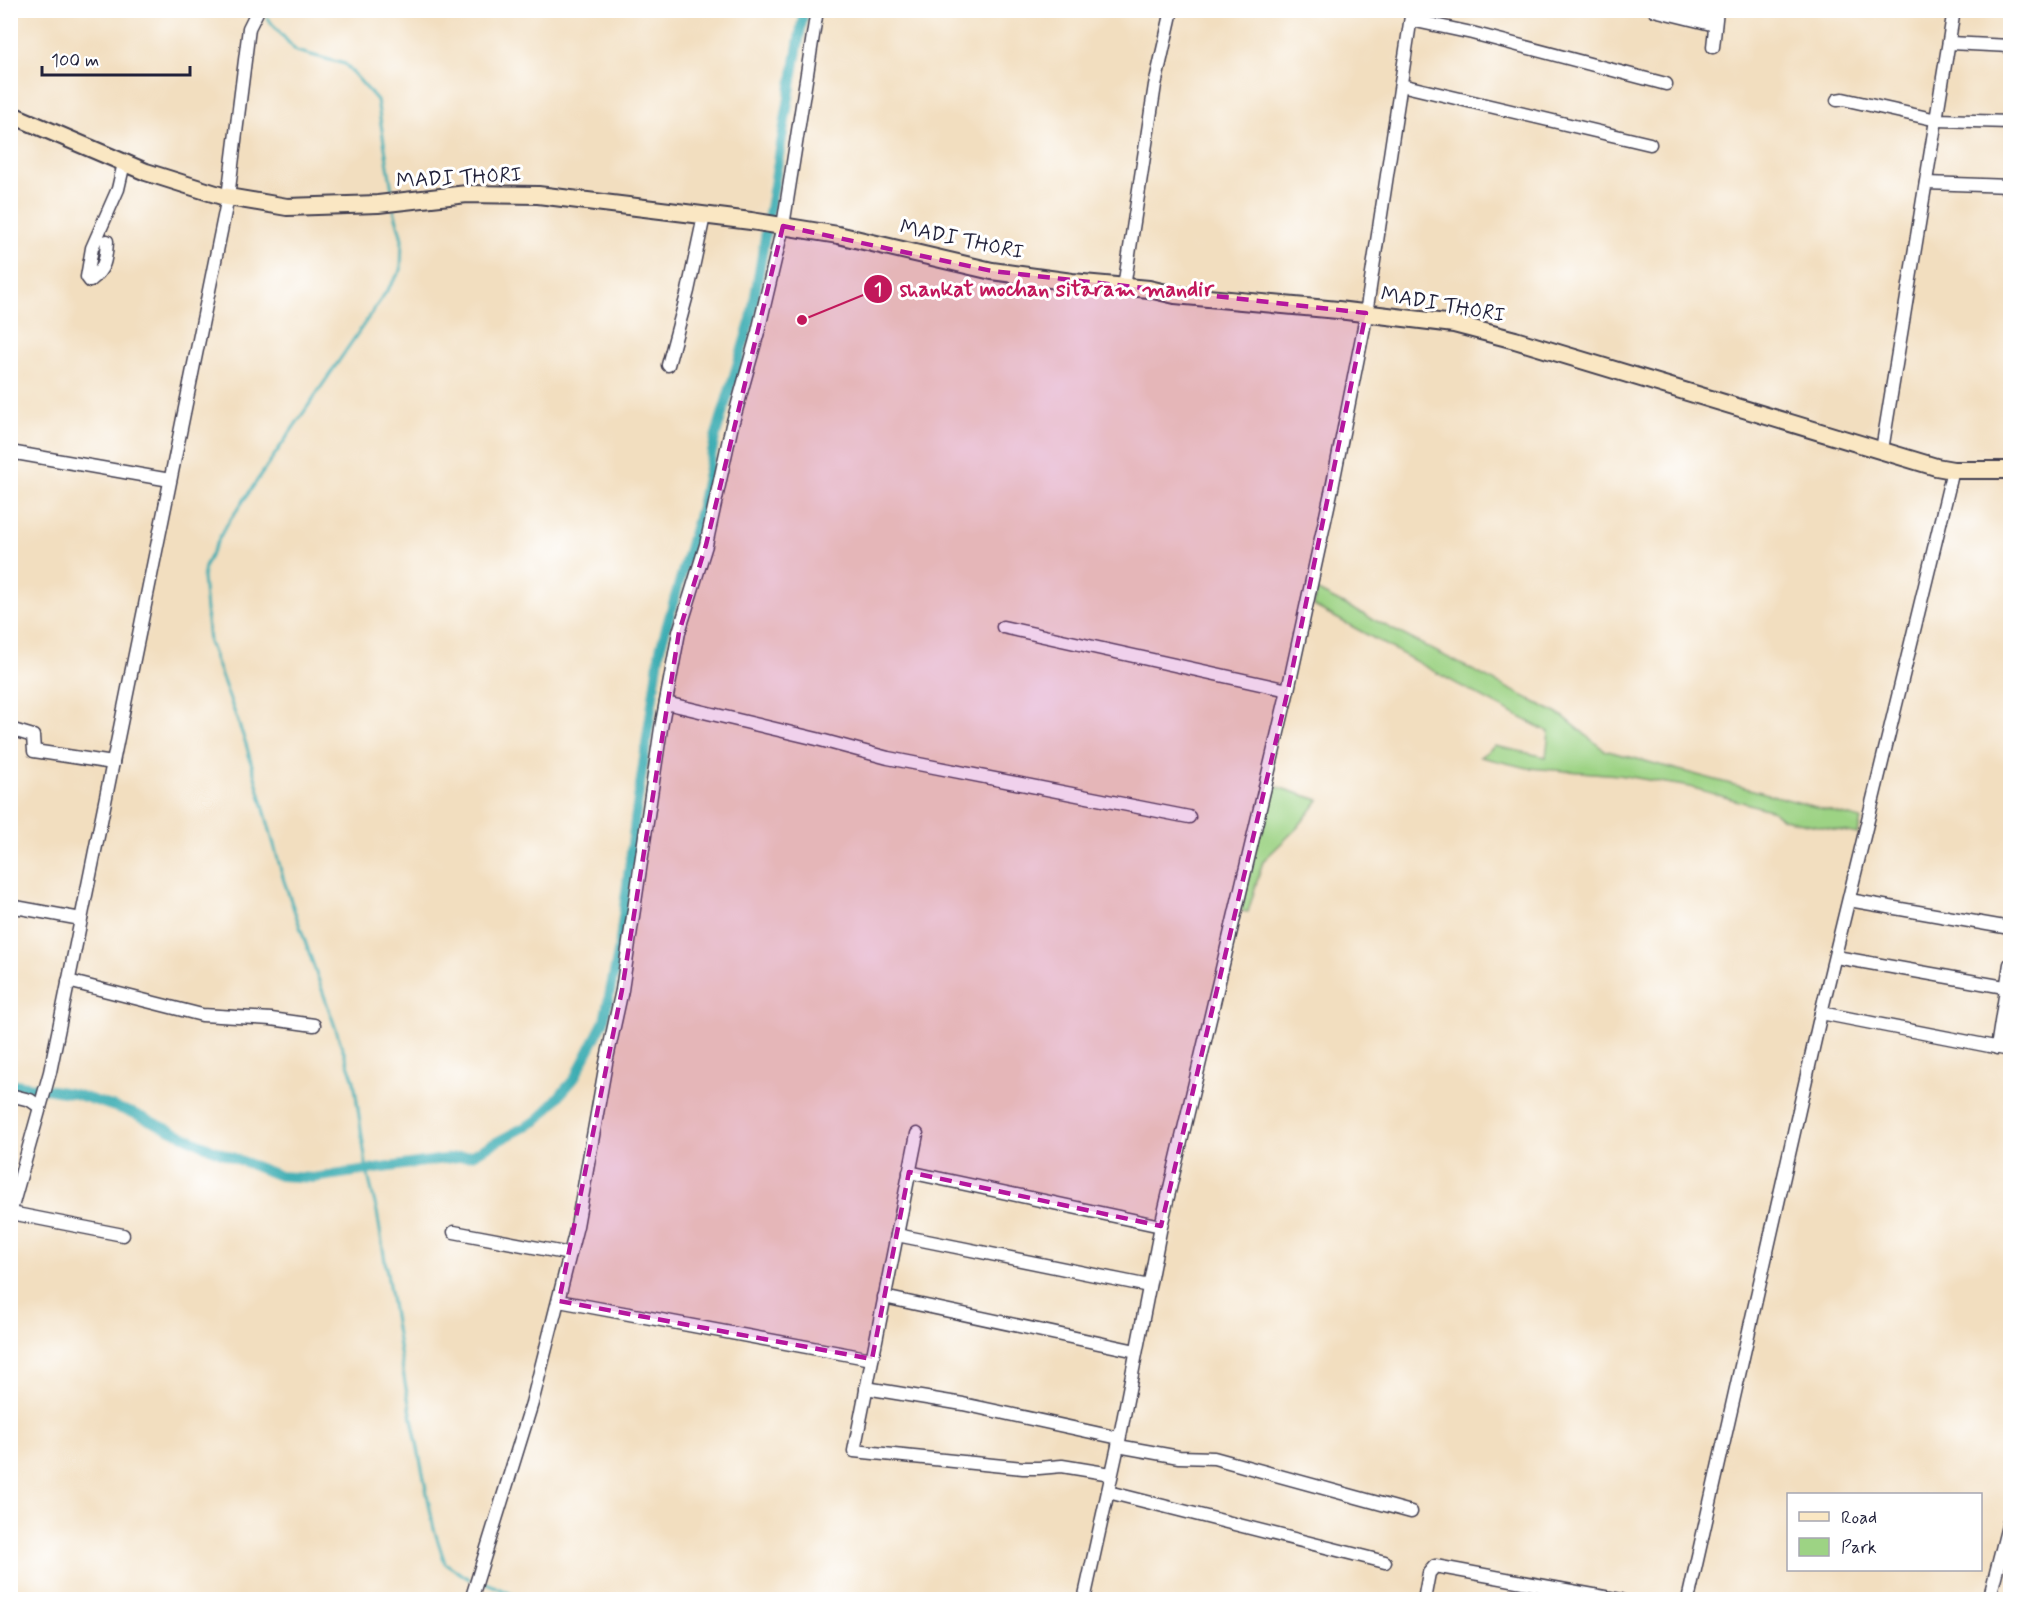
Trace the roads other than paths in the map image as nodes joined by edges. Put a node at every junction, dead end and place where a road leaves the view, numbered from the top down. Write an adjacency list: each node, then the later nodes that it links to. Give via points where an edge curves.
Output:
1 (258, 10): 22 (street, via 249,28)
2 (817, 10): 24 (street)
3 (1172, 10): 26 (street, via 1155,85)
4 (1717, 10): 8 (street)
5 (1954, 10): 9 (street)
6 (1656, 11): 8 (street)
7 (1412, 15): 12 (street); 13 (street)
8 (1715, 25): 11 (street)
9 (1950, 44): 10 (street); 16 (street)
10 (2010, 46)
11 (1713, 47)
12 (1666, 84)
13 (1401, 85): 18 (street); 27 (street)
14 (1837, 100): 16 (street)
15 (10, 114): 19 (main road, MADI THORI)
16 (1937, 120): 17 (street); 20 (street)
17 (2010, 122)
18 (1650, 144)
19 (124, 163): 22 (main road, MADI THORI); 25 (street, via 118,189 92,248 87,277 90,281 100,273)
20 (1926, 183): 21 (street); 29 (street)
21 (2010, 186)
22 (228, 197): 23 (main road, MADI THORI, via 287,207 378,204 467,195 538,195); 33 (street)
23 (704, 216): 24 (main road, MADI THORI); 28 (street)
24 (779, 226): 26 (main road, MADI THORI, via 838,235 992,271); 36 (street, via 758,332 732,425 706,545 680,632)
25 (107, 241)
26 (1124, 287): 27 (main road, MADI THORI)
27 (1366, 314): 29 (main road, MADI THORI, via 1455,324); 35 (street)
28 (668, 365)
29 (1882, 450): 31 (main road, MADI THORI)
30 (10, 452): 33 (street)
31 (1953, 470): 32 (main road, MADI THORI); 40 (street)
32 (2010, 470)
33 (170, 480): 38 (street)
34 (1003, 627): 35 (street)
35 (1288, 690): 58 (street)
36 (666, 703): 39 (street, via 888,758); 62 (street, via 622,990)
37 (10, 729): 38 (street, via 33,736 34,751)
38 (113, 764): 42 (street)
39 (1189, 817)
40 (1849, 900): 43 (street); 44 (street)
41 (10, 906): 42 (street)
42 (81, 919): 46 (street)
43 (2010, 928)
44 (1836, 957): 47 (street); 48 (street)
45 (2010, 964): 47 (street)
46 (69, 981): 49 (street, via 202,1015); 53 (street)
47 (2009, 988): 50 (street)
48 (1821, 1013): 50 (street); 79 (street)
49 (314, 1025)
50 (1997, 1048): 51 (street)
51 (2010, 1050)
52 (10, 1095): 53 (street)
53 (41, 1104): 56 (street)
54 (917, 1134): 55 (street)
55 (909, 1172): 58 (street); 61 (street)
56 (16, 1177): 57 (street)
57 (11, 1214): 60 (street)
58 (1161, 1226): 63 (street)
59 (454, 1232): 62 (street)
60 (123, 1234)
61 (897, 1235): 63 (street); 64 (street)
62 (570, 1254): 65 (street)
63 (1149, 1286): 66 (street)
64 (884, 1297): 66 (street); 67 (street)
65 (559, 1301): 67 (street); 75 (street)
66 (1136, 1351): 69 (street)
67 (872, 1359): 68 (street)
68 (866, 1388): 69 (street, via 963,1404); 70 (street, via 854,1451 1023,1468 1062,1466)
69 (1118, 1442): 70 (street); 72 (street, via 1179,1457 1214,1458)
70 (1111, 1474): 71 (street)
71 (1108, 1492): 74 (street); 76 (street)
72 (1411, 1512)
73 (2010, 1518): 80 (street)
74 (1385, 1562)
75 (471, 1599)
76 (1084, 1599)
77 (1424, 1599): 78 (street, via 1429,1573 1436,1566)
78 (1621, 1599)
79 (1688, 1599)
80 (1989, 1599)

